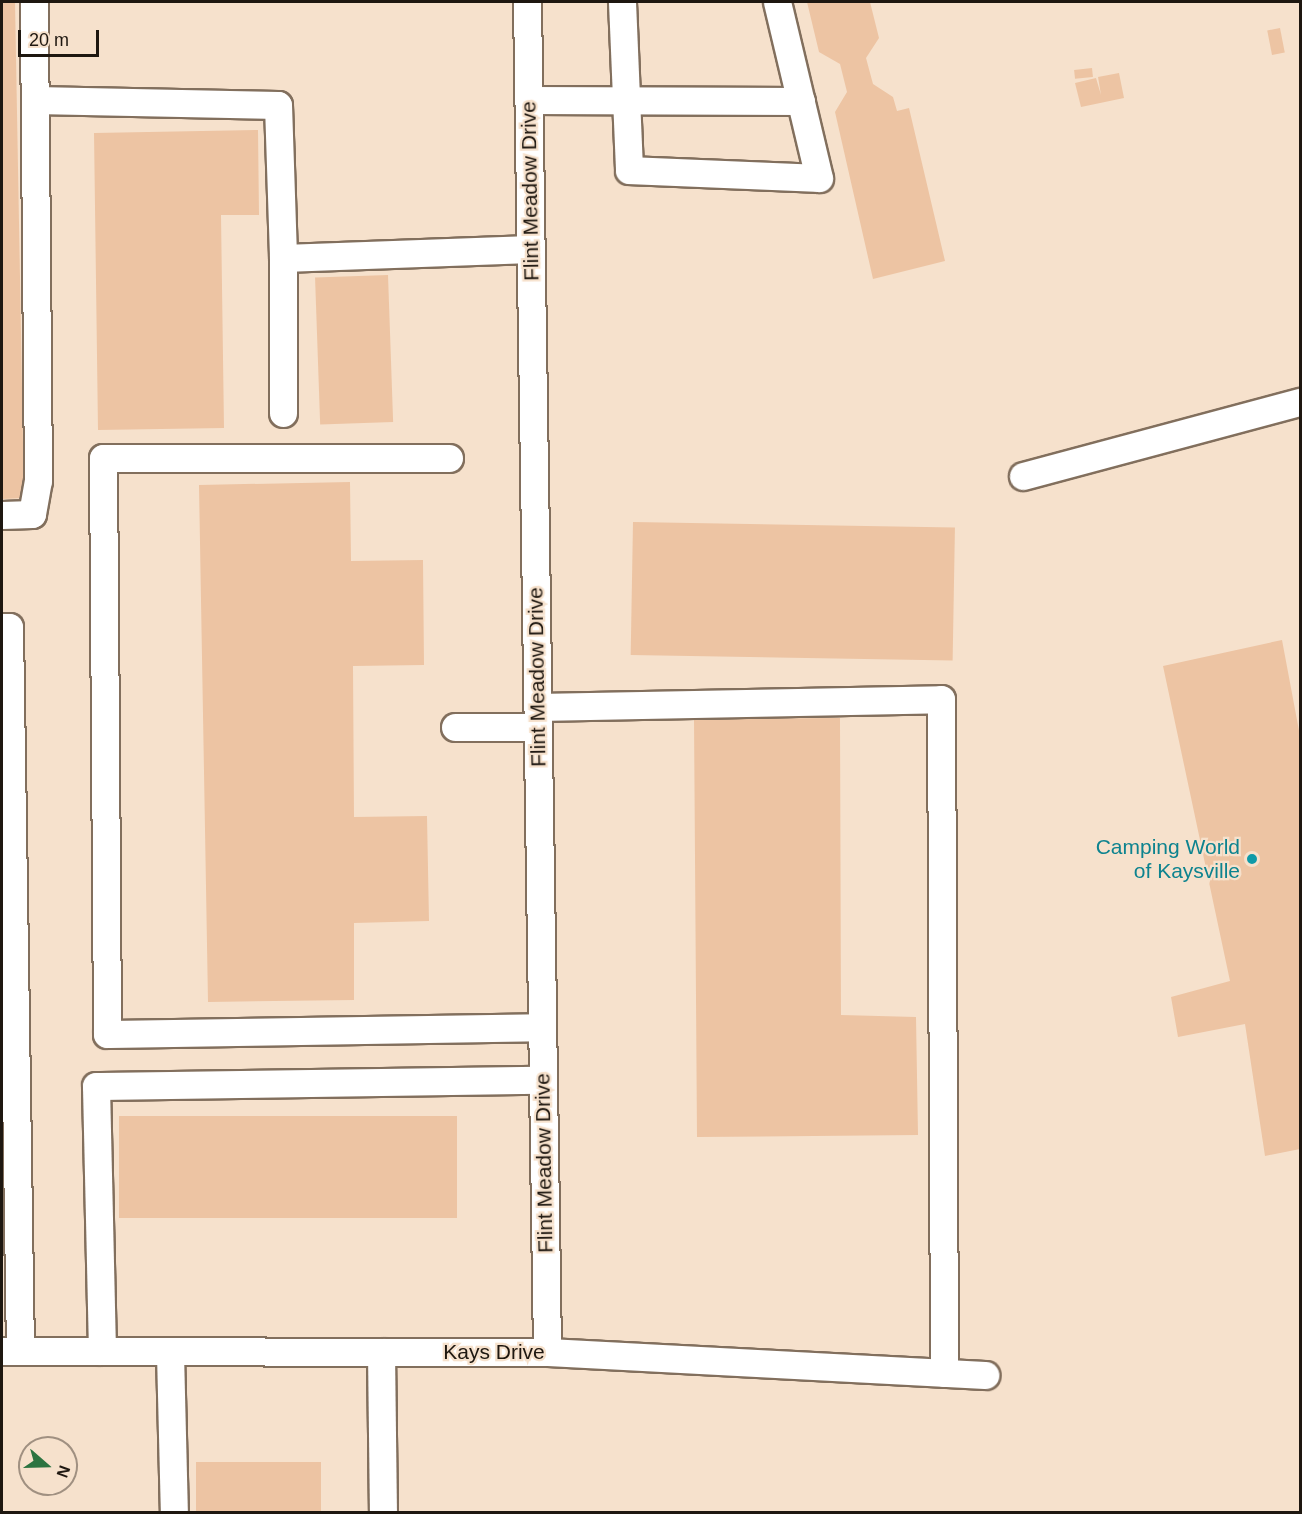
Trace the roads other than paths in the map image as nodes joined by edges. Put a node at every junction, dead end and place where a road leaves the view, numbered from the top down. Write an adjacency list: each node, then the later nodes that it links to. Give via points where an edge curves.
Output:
1 (34, 2): 5 (street)
2 (527, 2): 6 (street, Flint Meadow Drive)
3 (622, 2): 7 (street)
4 (777, 2): 8 (street)
5 (35, 100): 10 (street, via 278,105); 15 (street, via 38,481 32,514)
6 (529, 100): 7 (street); 9 (street, Flint Meadow Drive)
7 (624, 101): 8 (street); 8 (street, via 629,170 819,178)
8 (801, 101)
9 (531, 249): 10 (street); 17 (street, Flint Meadow Drive)
10 (283, 258): 12 (street)
11 (1300, 402): 14 (street)
12 (283, 413)
13 (449, 458): 19 (street, via 103,458 107,1034)
14 (1023, 476)
15 (2, 515)
16 (2, 627): 21 (street, via 9,627)
17 (538, 717): 18 (street); 19 (street, Flint Meadow Drive); 27 (street, via 940,699)
18 (454, 727)
19 (542, 1027): 20 (street, Flint Meadow Drive)
20 (543, 1080): 23 (street, via 96,1086); 25 (street, Flint Meadow Drive)
21 (8, 1240): 22 (street)
22 (11, 1350): 23 (street, Kays Drive)
23 (102, 1351): 26 (street, Kays Drive)
24 (381, 1352): 25 (street, Kays Drive); 26 (street, Kays Drive); 30 (street)
25 (547, 1352): 27 (street, Kays Drive)
26 (170, 1353): 29 (street)
27 (944, 1373): 28 (street, Kays Drive)
28 (985, 1375)
29 (174, 1512)
30 (383, 1512)

